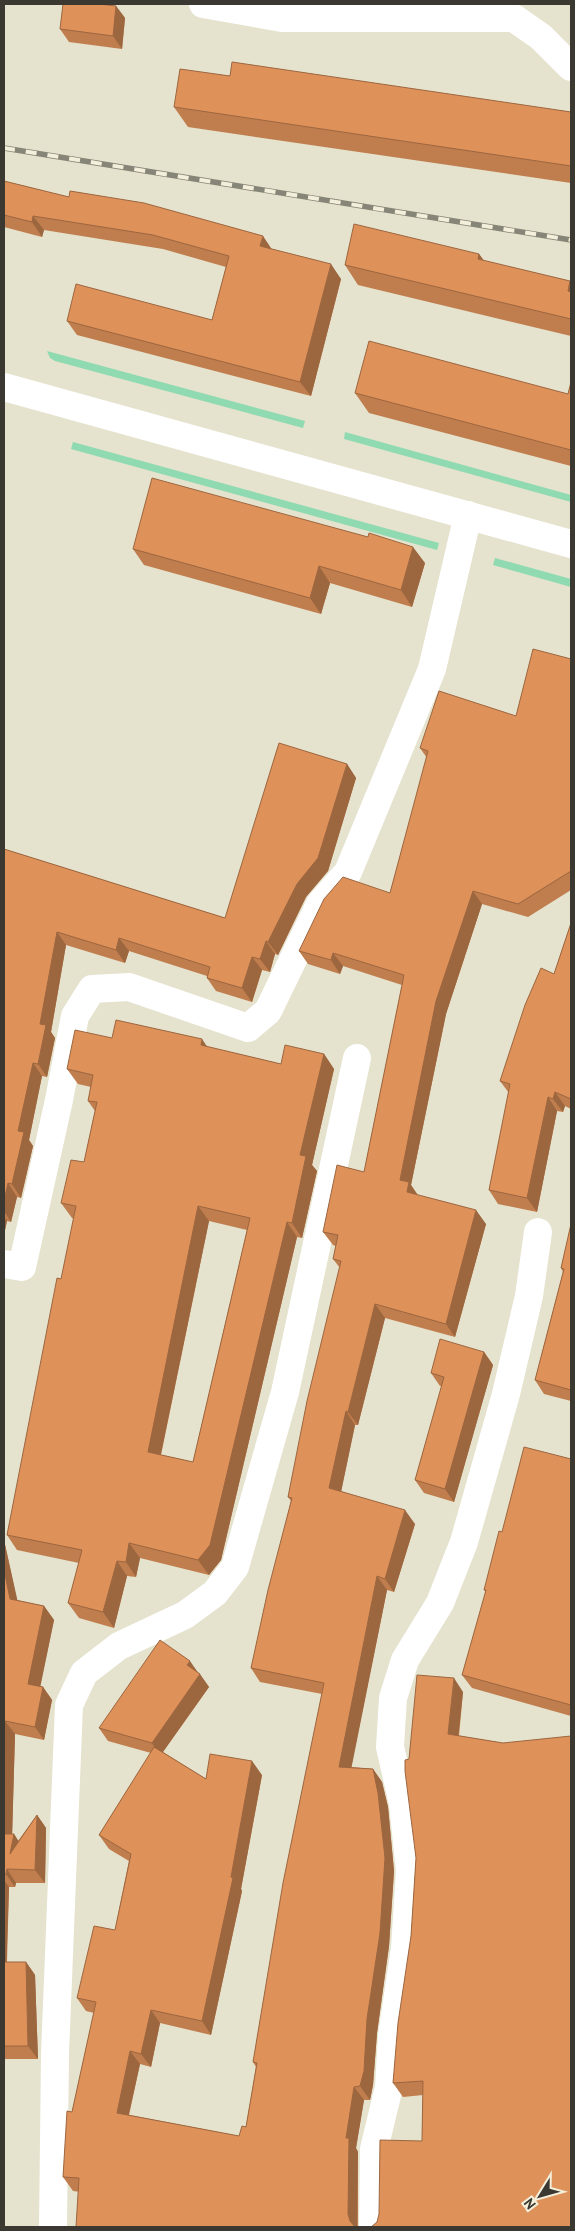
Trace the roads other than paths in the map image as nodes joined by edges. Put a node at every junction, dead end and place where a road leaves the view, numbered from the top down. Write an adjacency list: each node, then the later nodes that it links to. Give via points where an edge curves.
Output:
1 (203, 4): 2 (street, via 282,18)
2 (435, 11): 3 (street)
3 (523, 11): 4 (street, via 541,37)
4 (571, 67)
5 (4, 387): 6 (street)
6 (468, 516): 7 (street); 10 (street, via 432,668 348,872 320,904 268,1010 248,1028 129,987 92,988 75,1016 22,1267)
7 (571, 544)
8 (357, 1058): 11 (street, via 285,1392 235,1567 215,1592 185,1615 119,1646 84,1673 69,1705 55,2054)
9 (538, 1232): 12 (street, via 529,1296 506,1394 464,1542 440,1603 404,1660 393,1698 390,1748 403,1804 410,1871 389,2087 374,2149)
10 (4, 1264)
11 (53, 2227)
12 (372, 2227)

